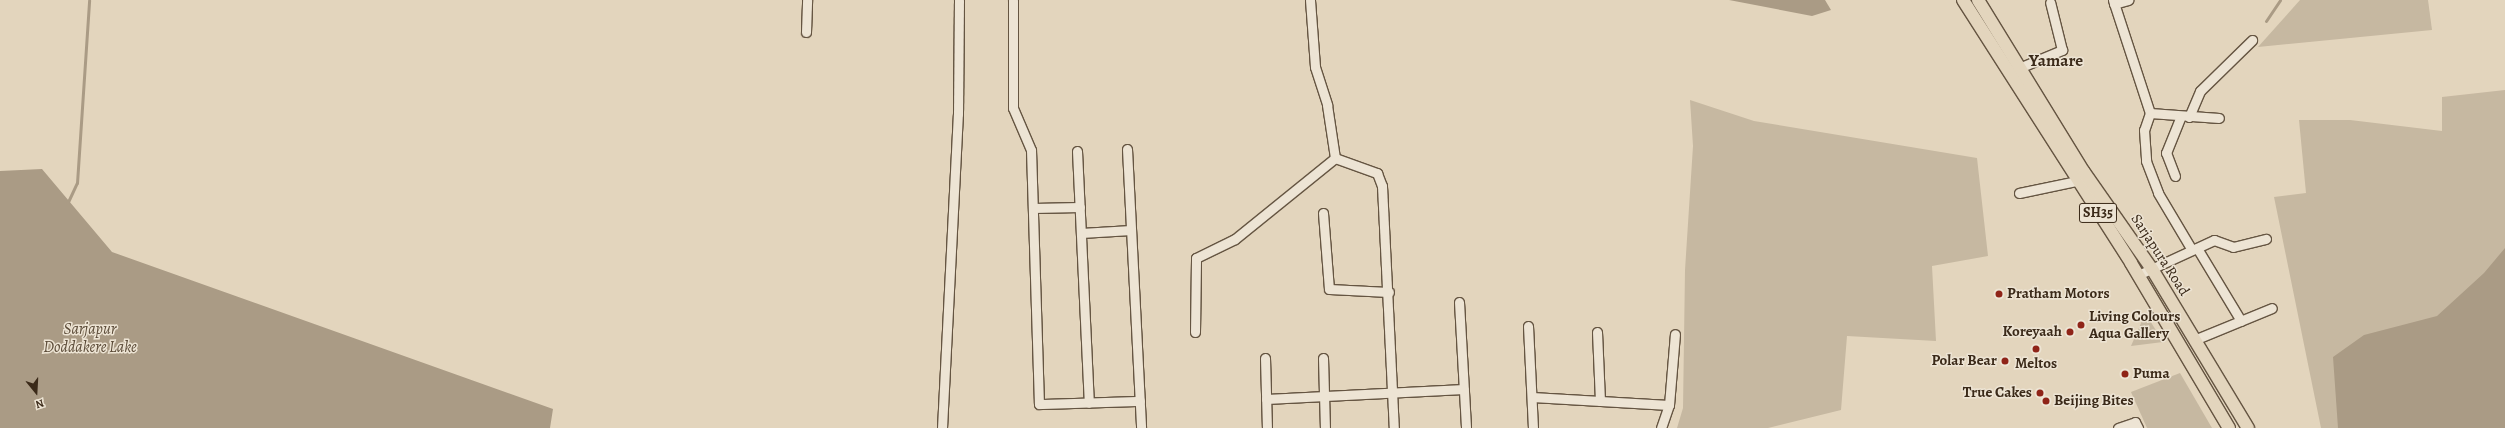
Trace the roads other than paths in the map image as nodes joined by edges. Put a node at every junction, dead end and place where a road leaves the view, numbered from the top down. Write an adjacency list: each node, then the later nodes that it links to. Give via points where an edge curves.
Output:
1 (807, 0): 10 (street)
2 (959, 0): 51 (street, via 958,114)
3 (1013, 0): 23 (street, via 1013,108 1031,150)
4 (1310, 0): 18 (street, via 1315,68 1327,105)
5 (1963, 0): 20 (main road, Sarjapura Road / SH35)
6 (1978, 0): 12 (main road, Sarjapura Road)
7 (2128, 0): 9 (street)
8 (2050, 2): 12 (street, via 2062,50)
9 (2113, 2): 13 (street)
10 (806, 32)
11 (2252, 40): 14 (street, via 2200,91)
12 (2019, 68): 29 (main road, Sarjapura Road, via 2084,172)
13 (2150, 113): 14 (street); 28 (street, via 2144,130 2146,161 2158,193)
14 (2185, 116): 15 (street); 19 (street, via 2166,153)
15 (2219, 118)
16 (1127, 149): 25 (street)
17 (1077, 151): 22 (street)
18 (1335, 158): 31 (street, via 1377,173 1382,186); 36 (street, via 1235,239 1196,258)
19 (2175, 176)
20 (2076, 181): 21 (street); 30 (main road, Sarjapura Road / SH35)
21 (2019, 193)
22 (1080, 207): 23 (street); 26 (street)
23 (1033, 208): 49 (street, via 1039,404)
24 (1323, 213): 31 (street, via 1328,289)
25 (1131, 230): 26 (street); 47 (street)
26 (1081, 232): 49 (street)
27 (2266, 239): 28 (street, via 2233,247 2214,240)
28 (2195, 249): 29 (street); 34 (street)
29 (2152, 269): 30 (street); 39 (main road, Sarjapura Road)
30 (2138, 275): 61 (main road, Sarjapura Road / SH35)
31 (1389, 292): 43 (street)
32 (1459, 302): 42 (street)
33 (2272, 308): 34 (street)
34 (2242, 321): 39 (street)
35 (1528, 326): 45 (street)
36 (1195, 332)
37 (1597, 332): 48 (street)
38 (1675, 334): 50 (street)
39 (2194, 340): 62 (main road, Sarjapura Road)
40 (1265, 358): 46 (street)
41 (1323, 358): 44 (street)
42 (1464, 390): 43 (street); 56 (street)
43 (1393, 393): 44 (street); 55 (street)
44 (1324, 396): 46 (street); 54 (street)
45 (1532, 397): 48 (street); 57 (street)
46 (1266, 398): 53 (street)
47 (1140, 401): 49 (street); 52 (street)
48 (1600, 401): 50 (street)
49 (1089, 403)
50 (1669, 405): 58 (street)
51 (942, 428)
52 (1141, 428)
53 (1267, 428)
54 (1325, 428)
55 (1394, 428)
56 (1466, 428)
57 (1533, 428)
58 (1661, 428)
59 (2118, 428): 60 (street, via 2135,422)
60 (2138, 428)
61 (2229, 428)
62 (2248, 428)

